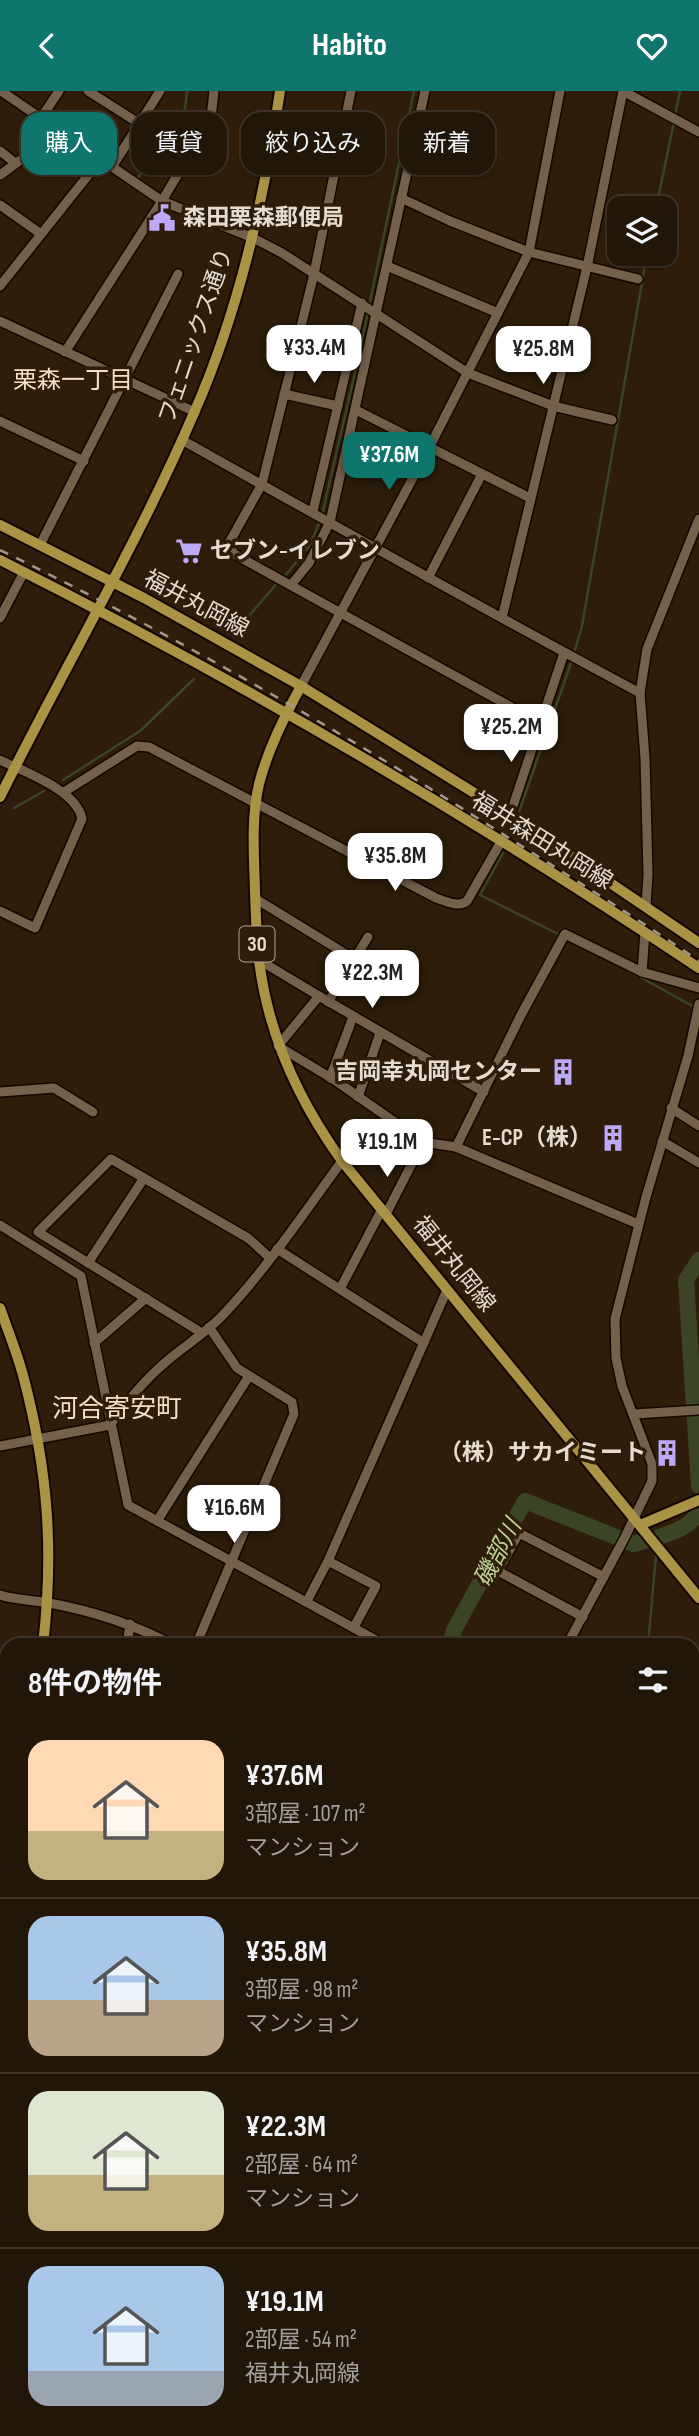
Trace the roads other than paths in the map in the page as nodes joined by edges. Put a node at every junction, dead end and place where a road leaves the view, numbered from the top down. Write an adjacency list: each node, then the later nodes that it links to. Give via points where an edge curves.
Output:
1 (1, 91): 10 (street)
2 (59, 91): 11 (street)
3 (88, 91): 13 (street)
4 (160, 91): 12 (street)
5 (214, 91): 24 (street, via 211,118)
6 (280, 91): 27 (main road, フェニックス通り)
7 (351, 91): 32 (street)
8 (425, 91): 23 (street)
9 (560, 91): 28 (street)
10 (32, 112)
11 (45, 112)
12 (147, 112)
13 (131, 119)
14 (699, 132): 30 (street, via 623,91)
15 (131, 137): 18 (street)
16 (0, 151): 19 (street)
17 (21, 157): 19 (street)
18 (117, 159)
19 (14, 162): 21 (street)
20 (117, 170): 24 (street)
21 (0, 175)
22 (88, 175): 26 (street)
23 (401, 198): 28 (street); 29 (street)
24 (162, 201): 27 (street); 39 (street)
25 (0, 205): 26 (street)
26 (41, 234): 34 (street)
27 (253, 238): 32 (street); 46 (main road, フェニックス通り)
28 (529, 252): 30 (street); 37 (street)
29 (387, 266): 36 (street); 37 (street)
30 (587, 267): 33 (street); 44 (street)
31 (178, 274): 41 (street)
32 (314, 274): 35 (street); 42 (street)
33 (638, 279)
34 (0, 286)
35 (362, 303): 36 (street); 43 (street)
36 (376, 312): 40 (street); 45 (street)
37 (498, 313): 40 (street)
38 (0, 321): 39 (street)
39 (65, 352): 41 (street)
40 (468, 373): 44 (street); 50 (street)
41 (124, 380): 46 (street); 51 (street)
42 (284, 394): 43 (street); 53 (street)
43 (338, 406): 55 (street)
44 (553, 406): 47 (street); 54 (street)
45 (356, 410): 50 (street); 57 (street)
46 (195, 412): 49 (main road, フェニックス通り)
47 (612, 420)
48 (0, 421): 51 (street)
49 (182, 440): 53 (street); 64 (main road, フェニックス通り)
50 (429, 448): 52 (street); 60 (street)
51 (84, 461): 59 (street)
52 (482, 474): 54 (street); 63 (street)
53 (262, 484): 55 (street); 65 (street, via 229,543 234,554)
54 (530, 498): 69 (street)
55 (313, 511): 57 (street)
56 (699, 519): 72 (street, via 647,649)
57 (330, 522): 60 (street); 65 (street, via 309,563)
58 (0, 525): 59 (main road)
59 (40, 545): 64 (main road)
60 (376, 549): 63 (street); 67 (street)
61 (0, 561): 62 (main road)
62 (24, 572): 66 (main road); 68 (street)
63 (428, 578): 69 (street)
64 (112, 583): 66 (main road, 福井丸岡線); 71 (main road, 福井丸岡線)
65 (291, 585): 67 (street)
66 (98, 610): 73 (main road); 76 (main road, 福井丸岡線)
67 (341, 613): 71 (street); 74 (street)
68 (0, 618)
69 (502, 618): 70 (street)
70 (564, 653): 72 (street); 74 (street)
71 (301, 686): 73 (main road, 福井丸岡線 / 30); 80 (main road, 福井森田丸岡線)
72 (640, 693): 83 (street)
73 (286, 713): 79 (main road, 福井丸岡線 / 30, via 268,754); 81 (main road, 福井森田丸岡線)
74 (540, 723): 80 (street)
75 (0, 760): 76 (street)
76 (15, 767): 77 (street); 78 (main road, 福井丸岡線)
77 (64, 792): 79 (street, via 137,746 149,747); 84 (street, via 82,819 34,928)
78 (0, 797)
79 (256, 803): 81 (street, via 436,898 463,905); 82 (main road, 福井丸岡線 / 30)
80 (510, 815): 83 (main road, 福井森田丸岡線)
81 (502, 840): 85 (main road, 福井森田丸岡線)
82 (256, 899): 88 (street); 89 (main road, 福井丸岡線 / 30)
83 (646, 906): 87 (main road, 福井森田丸岡線)
84 (0, 911)
85 (645, 932): 90 (main road, 福井森田丸岡線); 91 (street)
86 (368, 937): 88 (street)
87 (699, 943)
88 (354, 959): 94 (street)
89 (258, 960): 93 (street); 99 (main road, 福井丸岡線 / 30)
90 (699, 968)
91 (642, 972): 92 (street); 102 (street, via 565,934)
92 (699, 988)
93 (319, 996): 94 (street); 99 (street)
94 (328, 1002): 96 (street)
95 (699, 1004): 97 (street)
96 (353, 1017): 98 (street); 100 (street)
97 (698, 1017): 104 (street)
98 (380, 1033): 102 (street); 103 (street)
99 (278, 1046): 100 (street); 110 (main road, 福井丸岡線 / 30, via 308,1110)
100 (330, 1078): 103 (street)
101 (0, 1092): 105 (street, via 54,1088)
102 (484, 1092): 109 (street)
103 (358, 1097): 108 (street)
104 (671, 1108): 106 (street); 107 (street)
105 (93, 1112)
106 (699, 1126)
107 (663, 1141): 111 (street); 114 (street)
108 (423, 1142): 109 (street); 113 (street)
109 (456, 1147): 114 (street)
110 (342, 1161): 113 (main road, 福井丸岡線 / 30); 116 (street)
111 (699, 1163)
112 (144, 1178): 117 (street, via 248,1238); 118 (street); 118 (street, via 111,1159 38,1232)
113 (384, 1211): 119 (street); 120 (main road, 福井丸岡線 / 30)
114 (638, 1224): 128 (street, via 615,1319 616,1358)
115 (0, 1225): 124 (street, via 81,1276)
116 (277, 1249): 117 (street); 119 (street)
117 (270, 1258): 123 (street)
118 (88, 1263): 121 (street)
119 (340, 1289): 125 (street)
120 (447, 1290): 125 (street); 134 (main road, 福井丸岡線 / 30)
121 (146, 1299): 123 (street); 124 (street)
122 (0, 1308): 130 (main road)
123 (206, 1330): 126 (street); 129 (street, via 158,1369)
124 (94, 1343): 129 (street)
125 (424, 1343): 136 (street)
126 (249, 1376): 133 (street); 135 (street, via 292,1402 294,1414)
127 (695, 1410): 128 (street)
128 (634, 1414): 134 (street, via 653,1475)
129 (110, 1425): 130 (street); 133 (street, via 128,1505)
130 (38, 1438): 131 (street); 141 (main road, via 50,1532)
131 (0, 1446)
132 (699, 1500): 134 (main road)
133 (158, 1521): 135 (street)
134 (637, 1522): 137 (street); 139 (main road, 福井丸岡線 / 30)
135 (231, 1560): 140 (street); 148 (street)
136 (328, 1561): 140 (street); 144 (street, via 376,1586)
137 (604, 1577): 142 (street); 142 (street, via 519,1534 498,1571)
138 (0, 1595): 141 (street)
139 (699, 1598)
140 (307, 1601): 144 (street)
141 (48, 1602): 143 (street); 145 (main road)
142 (583, 1617): 150 (street)
143 (130, 1624): 146 (street); 147 (street)
144 (354, 1627): 149 (street)
145 (44, 1638)
146 (128, 1638)
147 (159, 1638)
148 (199, 1638)
149 (373, 1638)
150 (572, 1638)

